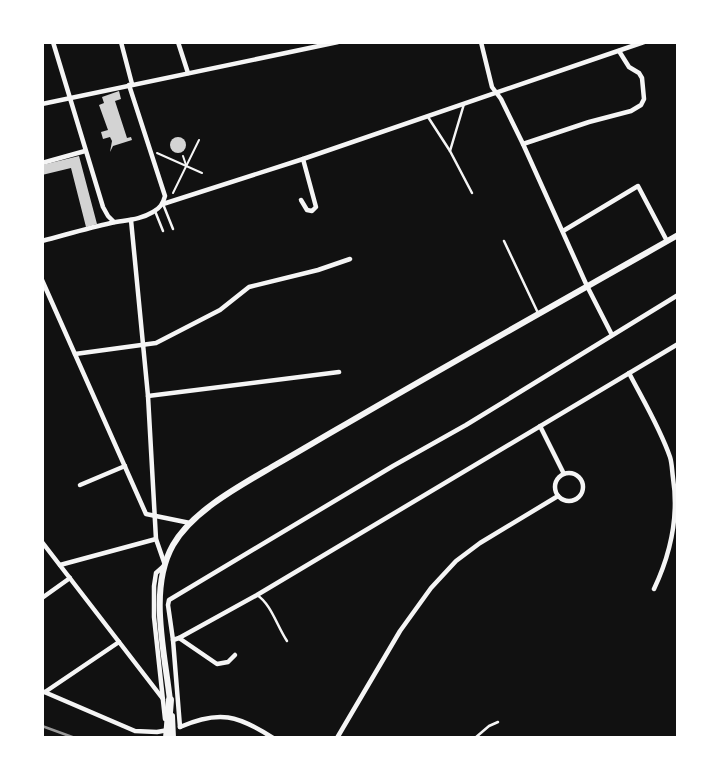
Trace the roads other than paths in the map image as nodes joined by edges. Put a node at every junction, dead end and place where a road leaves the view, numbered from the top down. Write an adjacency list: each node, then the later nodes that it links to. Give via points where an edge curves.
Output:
1 (53, 42): 12 (street)
2 (121, 42): 10 (street)
3 (178, 42): 9 (street)
4 (338, 42): 7 (street)
5 (481, 42): 11 (street)
6 (644, 42): 8 (street)
7 (316, 44): 9 (street)
8 (619, 51): 11 (street); 16 (street, via 642,78 641,105)
9 (188, 73): 10 (street)
10 (131, 85): 12 (street); 23 (street, via 165,196)
11 (496, 93): 14 (street); 16 (street)
12 (71, 98): 13 (street); 17 (street)
13 (42, 104)
14 (464, 104): 15 (street); 18 (lane)
15 (428, 116): 18 (lane); 19 (street)
16 (523, 144): 29 (street)
17 (85, 151): 20 (street); 26 (street, via 103,206)
18 (450, 151): 21 (lane)
19 (303, 159): 22 (street, via 316,207 307,210); 23 (street)
20 (42, 163)
21 (472, 193)
22 (301, 200)
23 (163, 204): 24 (street); 27 (lane)
24 (155, 211): 25 (street); 28 (lane)
25 (131, 220): 26 (street); 41 (street)
26 (114, 222): 31 (street)
27 (173, 229)
28 (163, 231)
29 (562, 231): 33 (street, via 638,186); 36 (street)
30 (678, 234): 33 (main road)
31 (42, 241)
32 (504, 241): 38 (lane)
33 (667, 241): 36 (main road)
34 (350, 259): 41 (street, via 249,287 220,310 156,343)
35 (42, 280): 42 (street)
36 (587, 286): 38 (main road); 39 (street)
37 (678, 295): 39 (street)
38 (538, 313): 52 (main road, via 236,488)
39 (612, 335): 62 (street, via 169,600)
40 (678, 344): 44 (street)
41 (143, 345): 42 (street); 45 (street)
42 (75, 354): 47 (street)
43 (339, 372): 45 (street)
44 (629, 373): 46 (street); 58 (street, via 670,459 676,494 674,531)
45 (148, 396): 51 (street)
46 (540, 426): 48 (street); 59 (street)
47 (125, 466): 49 (street); 51 (street, via 146,514)
48 (564, 474): 50 (street, via 555,483); 50 (street, via 581,479 583,491 575,501)
49 (80, 485)
50 (558, 496): 73 (street, via 456,561 431,588)
51 (154, 516): 52 (street); 53 (street)
52 (190, 523): 56 (main road)
53 (156, 539): 55 (street); 56 (street)
54 (42, 542): 55 (street)
55 (60, 565): 57 (street)
56 (165, 565): 67 (main road, via 160,616); 67 (street, via 156,573 153,603)
57 (70, 578): 60 (street); 64 (street)
58 (654, 589)
59 (257, 595): 61 (street); 63 (lane)
60 (42, 598)
61 (179, 638): 62 (street); 65 (street, via 217,664)
62 (173, 640): 69 (street)
63 (287, 640)
64 (119, 642): 66 (street); 67 (street)
65 (235, 655)
66 (43, 691): 70 (street, via 135,731)
67 (167, 700): 70 (highway); 71 (main road)
68 (498, 722): 74 (lane)
69 (180, 727): 70 (street); 72 (street, via 204,718 225,717 252,724)
70 (167, 734)
71 (173, 738)
72 (273, 738)
73 (337, 738)
74 (475, 738)

